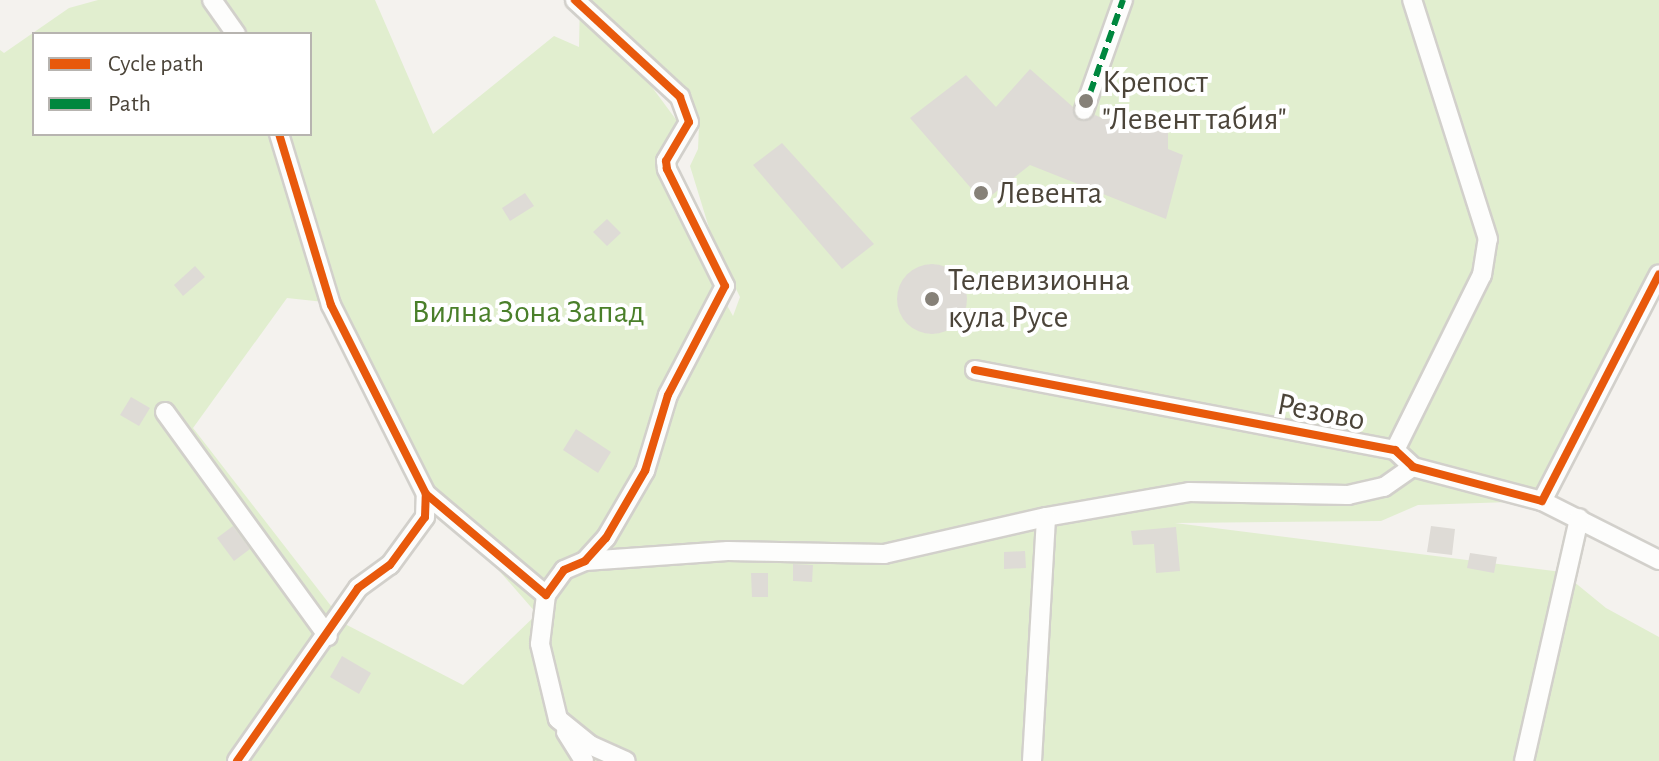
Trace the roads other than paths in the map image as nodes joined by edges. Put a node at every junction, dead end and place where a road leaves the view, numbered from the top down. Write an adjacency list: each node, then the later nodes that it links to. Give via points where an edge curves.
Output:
1 (212, 0): 5 (street)
2 (575, 0): 18 (street, via 680,97 689,122 666,161 667,169 725,286 668,395 645,471 606,538)
3 (1123, 0): 6 (street)
4 (1412, 0): 11 (street, via 1488,239 1482,275)
5 (235, 32)
6 (1084, 110)
7 (280, 136): 13 (street, via 331,305)
8 (1659, 274): 14 (street)
9 (975, 370): 11 (street, Резово)
10 (165, 412): 20 (street)
11 (1395, 450): 12 (street, Резово)
12 (1413, 467): 14 (street, Резово); 15 (street, via 1384,487 1348,495 1189,492)
13 (426, 494): 19 (street); 20 (street, via 425,517 390,565 358,588)
14 (1542, 501): 16 (street, Резово)
15 (1046, 517): 18 (street, via 884,554 728,551); 25 (street)
16 (1579, 518): 17 (street, Резово); 26 (street)
17 (1659, 560)
18 (585, 561): 19 (street, via 564,570)
19 (546, 595): 21 (street, via 540,644)
20 (328, 636): 22 (street)
21 (558, 719): 23 (street); 24 (street, via 590,745)
22 (237, 761)
23 (584, 761)
24 (626, 761)
25 (1032, 761)
26 (1524, 761)

